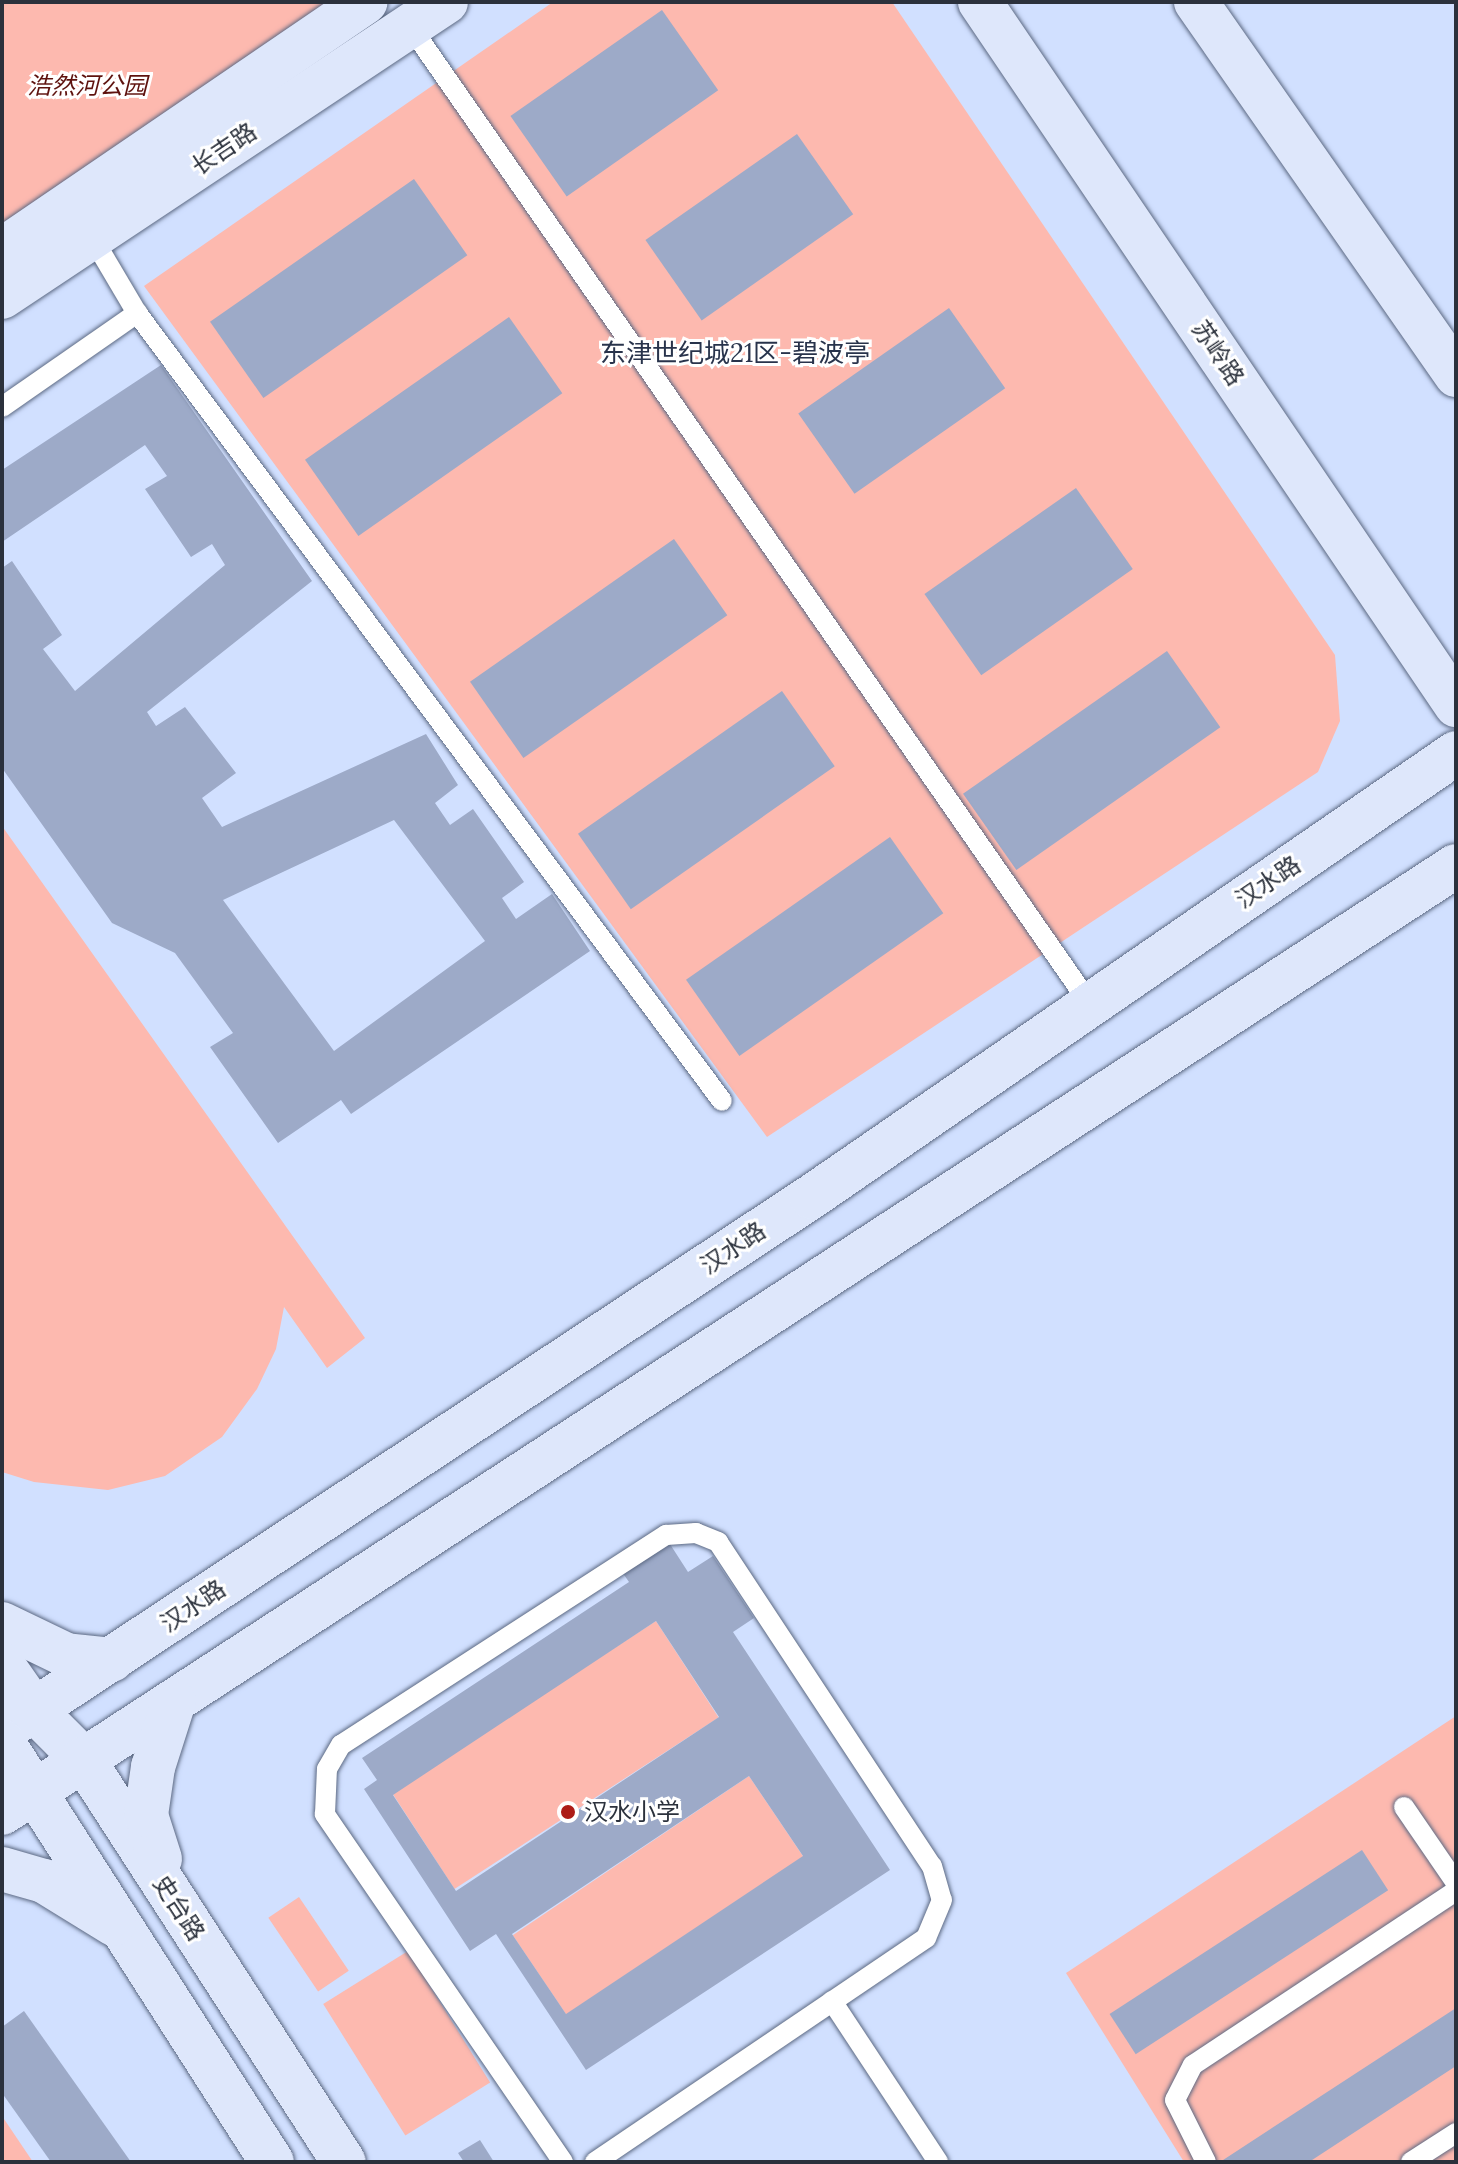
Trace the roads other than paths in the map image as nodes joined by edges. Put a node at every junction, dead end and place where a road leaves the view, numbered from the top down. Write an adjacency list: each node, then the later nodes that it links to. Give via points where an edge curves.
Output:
1 (365, 2): 7 (main road, 长吉路)
2 (446, 2): 5 (main road, 长吉路)
3 (980, 2): 12 (main road, 苏岭路)
4 (1196, 2): 10 (main road)
5 (410, 26): 6 (main road, 长吉路); 15 (lane)
6 (92, 237): 8 (main road, 长吉路); 9 (lane)
7 (2, 250)
8 (2, 297)
9 (137, 313): 11 (lane); 16 (lane)
10 (1456, 375)
11 (2, 407)
12 (1456, 705)
13 (1456, 753): 15 (main road, 汉水路)
14 (1456, 866): 20 (main road)
15 (1090, 1004): 18 (main road, 汉水路, via 811,1197)
16 (722, 1101)
17 (2, 1624): 18 (main road, via 66,1655)
18 (112, 1660): 21 (main road, 汉水路)
19 (2, 1664): 21 (main road, 史台路)
20 (174, 1701): 23 (main road); 29 (main road, via 153,1767 146,1815)
21 (18, 1721): 23 (main road, 史台路)
22 (2, 1741): 24 (main road)
23 (83, 1759): 24 (main road); 29 (main road, 史台路)
24 (18, 1802): 30 (main road)
25 (1404, 1807): 27 (lane)
26 (2, 1869): 30 (main road, via 44,1881)
27 (1456, 1883)
28 (1456, 1891): 38 (lane, via 1193,2065 1175,2100)
29 (171, 1896): 34 (main road, 史台路)
30 (124, 1931): 33 (main road)
31 (832, 2001): 35 (lane, via 926,1938 942,1900 932,1866 718,1542 696,1533 666,1535 341,1745 327,1769 325,1814); 36 (lane); 37 (lane)
32 (1456, 2133): 39 (lane)
33 (272, 2162)
34 (344, 2162)
35 (563, 2162)
36 (595, 2162)
37 (938, 2162)
38 (1206, 2162)
39 (1411, 2162)

